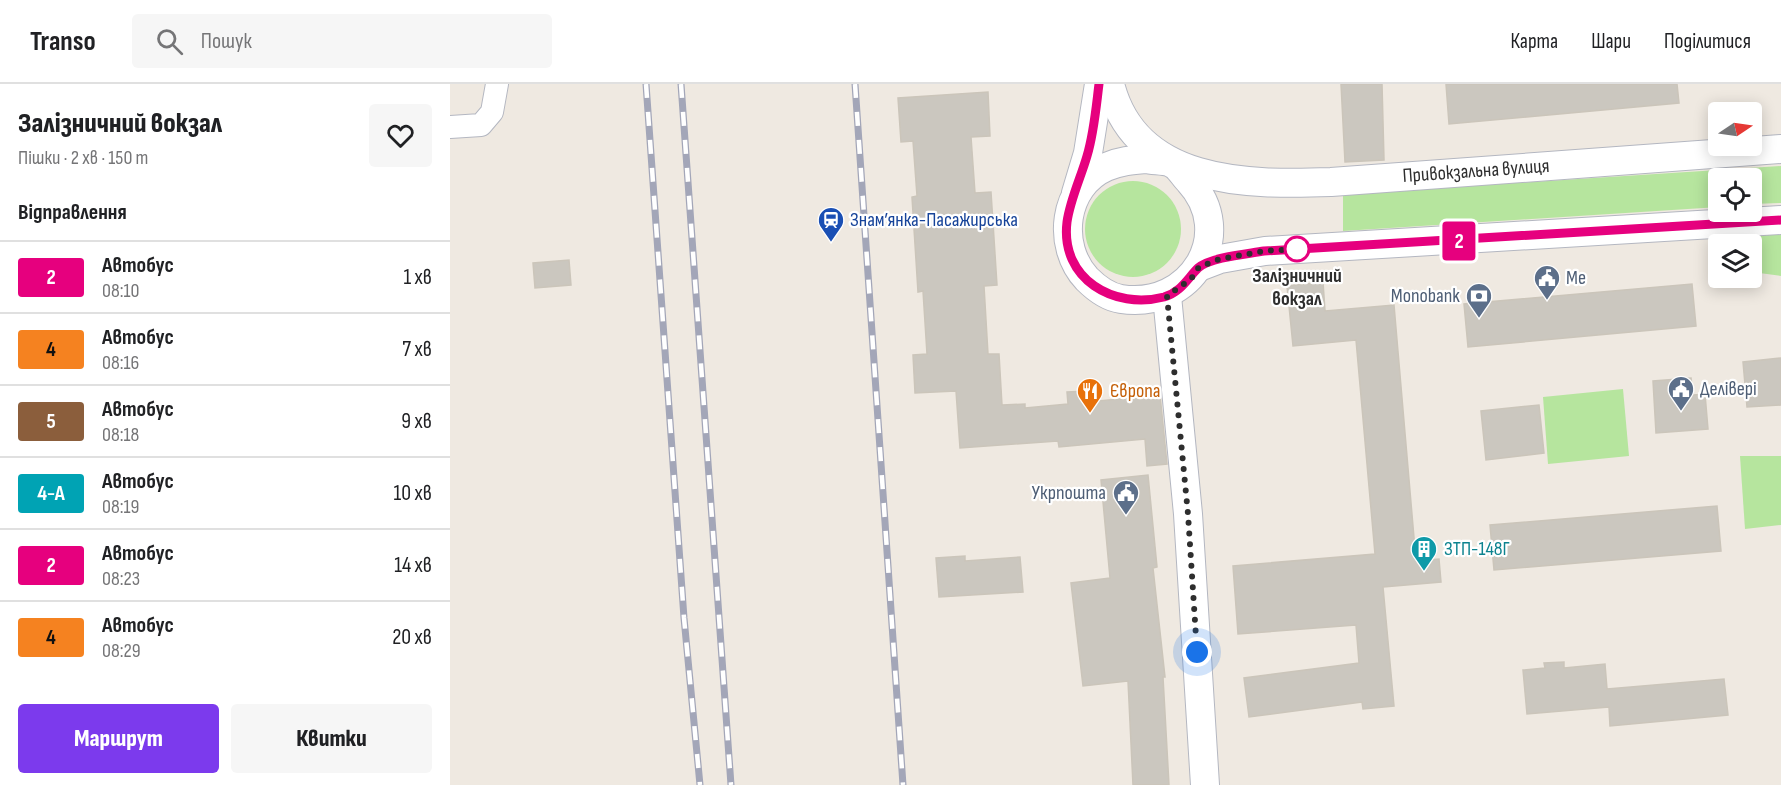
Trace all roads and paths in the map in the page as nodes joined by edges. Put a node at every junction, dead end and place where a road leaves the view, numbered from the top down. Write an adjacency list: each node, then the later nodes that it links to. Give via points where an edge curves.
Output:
1 (497, 84): 4 (street, via 492,112 481,125)
2 (1099, 84): 7 (street, via 1088,153)
3 (1110, 84): 6 (street, via 1126,120 1141,139)
4 (450, 127)
5 (1781, 149): 6 (street, Привокзальна вулиця, via 1285,184 1239,181)
6 (1173, 164): 7 (street, via 1146,159 1104,167 1087,180); 9 (street, via 1204,204 1209,236)
7 (1074, 198): 10 (street, via 1067,222 1068,247 1079,270 1096,288 1118,299 1143,302)
8 (1781, 220): 9 (street, via 1264,251)
9 (1199, 267): 10 (street, via 1191,279)
10 (1167, 296): 11 (street, via 1188,514)
11 (1205, 785)

